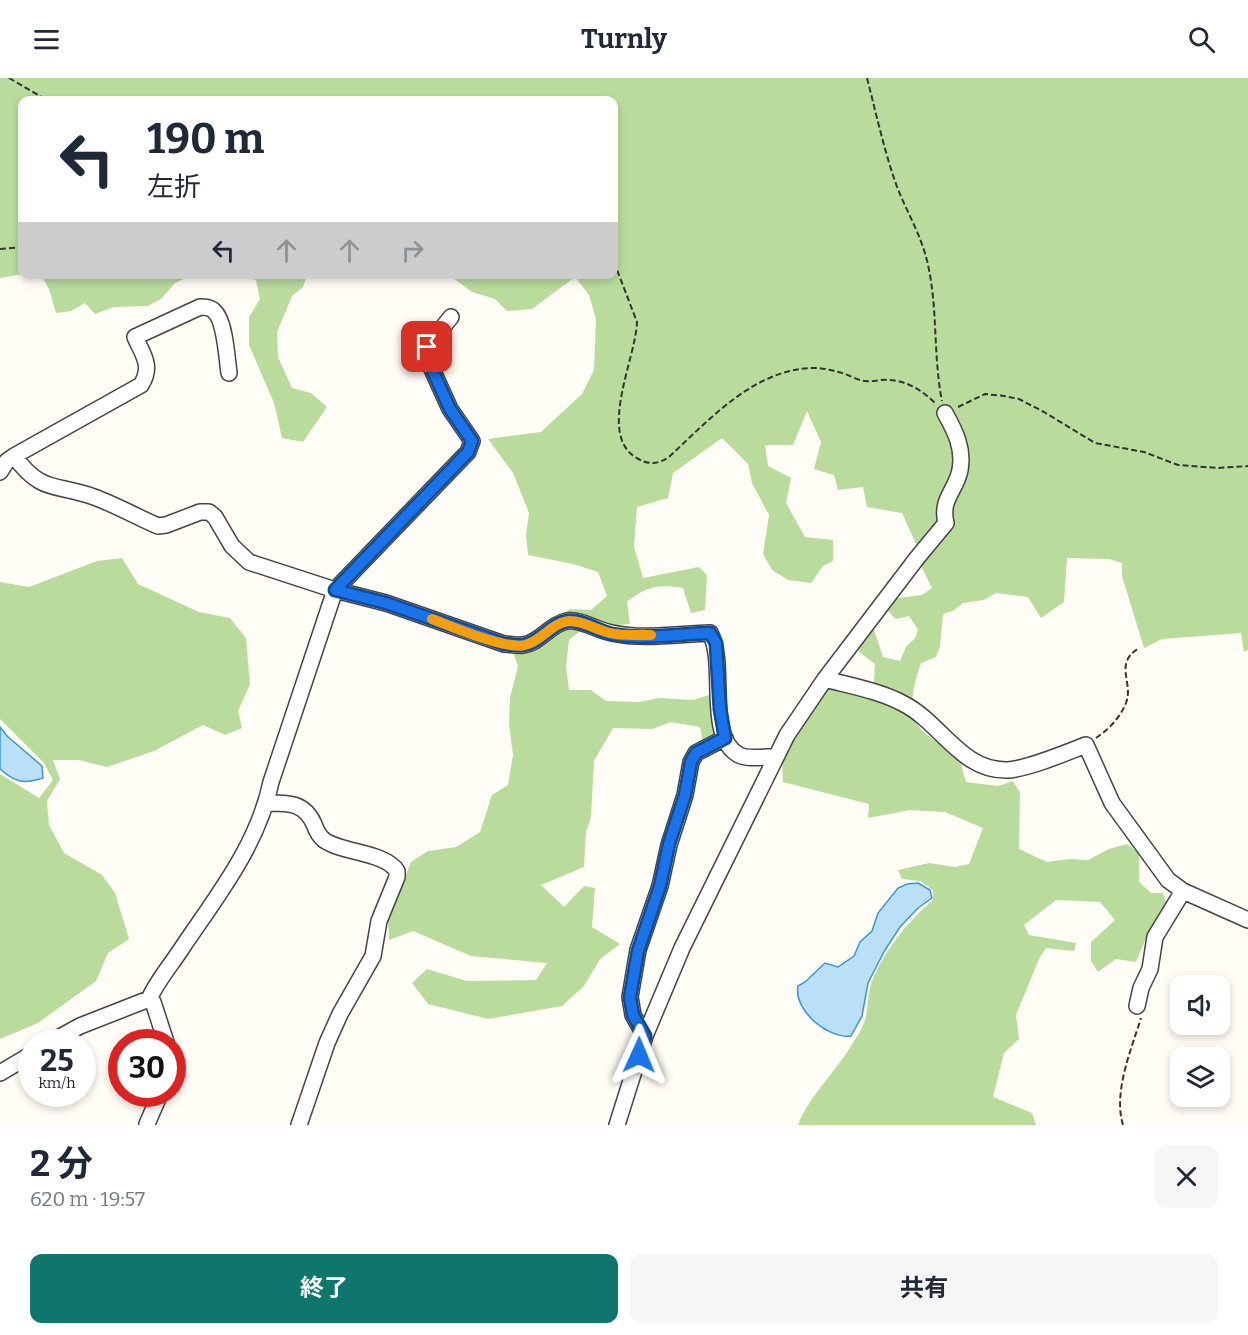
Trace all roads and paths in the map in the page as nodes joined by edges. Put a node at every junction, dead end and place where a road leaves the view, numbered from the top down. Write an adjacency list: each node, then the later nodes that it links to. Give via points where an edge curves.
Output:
1 (9, 78): 3 (path)
2 (867, 78): 9 (path, via 896,183 928,265)
3 (40, 96)
4 (18, 247): 5 (path)
5 (0, 249)
6 (618, 272): 9 (path, via 637,330 618,427 623,447 640,461 661,462 750,389 781,372 800,368 832,370 865,381 909,383)
7 (452, 317): 13 (street, via 427,347 426,356 450,409 472,441 468,452)
8 (229, 373): 10 (street, via 219,318 216,312 200,307 135,337 148,367 141,384)
9 (945, 413): 11 (path, via 985,394 1004,396 1019,399 1095,443 1144,452 1178,465); 15 (street, via 958,438 960,459 960,472 945,503 946,523)
10 (14, 456): 12 (street); 13 (street, via 35,480 94,497 158,526 209,512 232,546 249,562)
11 (1248, 466)
12 (0, 472)
13 (335, 590): 16 (street, via 386,603 504,644 524,645 569,621 633,636 710,633 716,643); 19 (street)
14 (1139, 648): 17 (path, via 1125,663 1126,703 1108,730)
15 (825, 679): 17 (street, via 906,704 972,762 989,768 1008,770); 18 (street)
16 (725, 738): 18 (street, via 740,755); 26 (street, via 696,753 691,762 660,886 638,951 630,997 633,1015)
17 (1086, 745): 20 (street, via 1112,803 1168,880)
18 (776, 757): 26 (street, via 682,948)
19 (267, 803): 22 (street, via 253,838 231,875); 31 (street, via 302,807 325,841 388,863 397,871 379,921 373,956 327,1043)
20 (1183, 891): 21 (street); 23 (street, via 1155,937 1150,969)
21 (1248, 920)
22 (149, 999): 24 (street); 25 (street)
23 (1137, 1006): 33 (path, via 1143,1012 1119,1096)
24 (75, 1029)
25 (162, 1029)
26 (645, 1036): 32 (street)
27 (18, 1062): 28 (street)
28 (0, 1073)
29 (154, 1107): 30 (street)
30 (146, 1125)
31 (299, 1125)
32 (616, 1125)
33 (1123, 1125)

